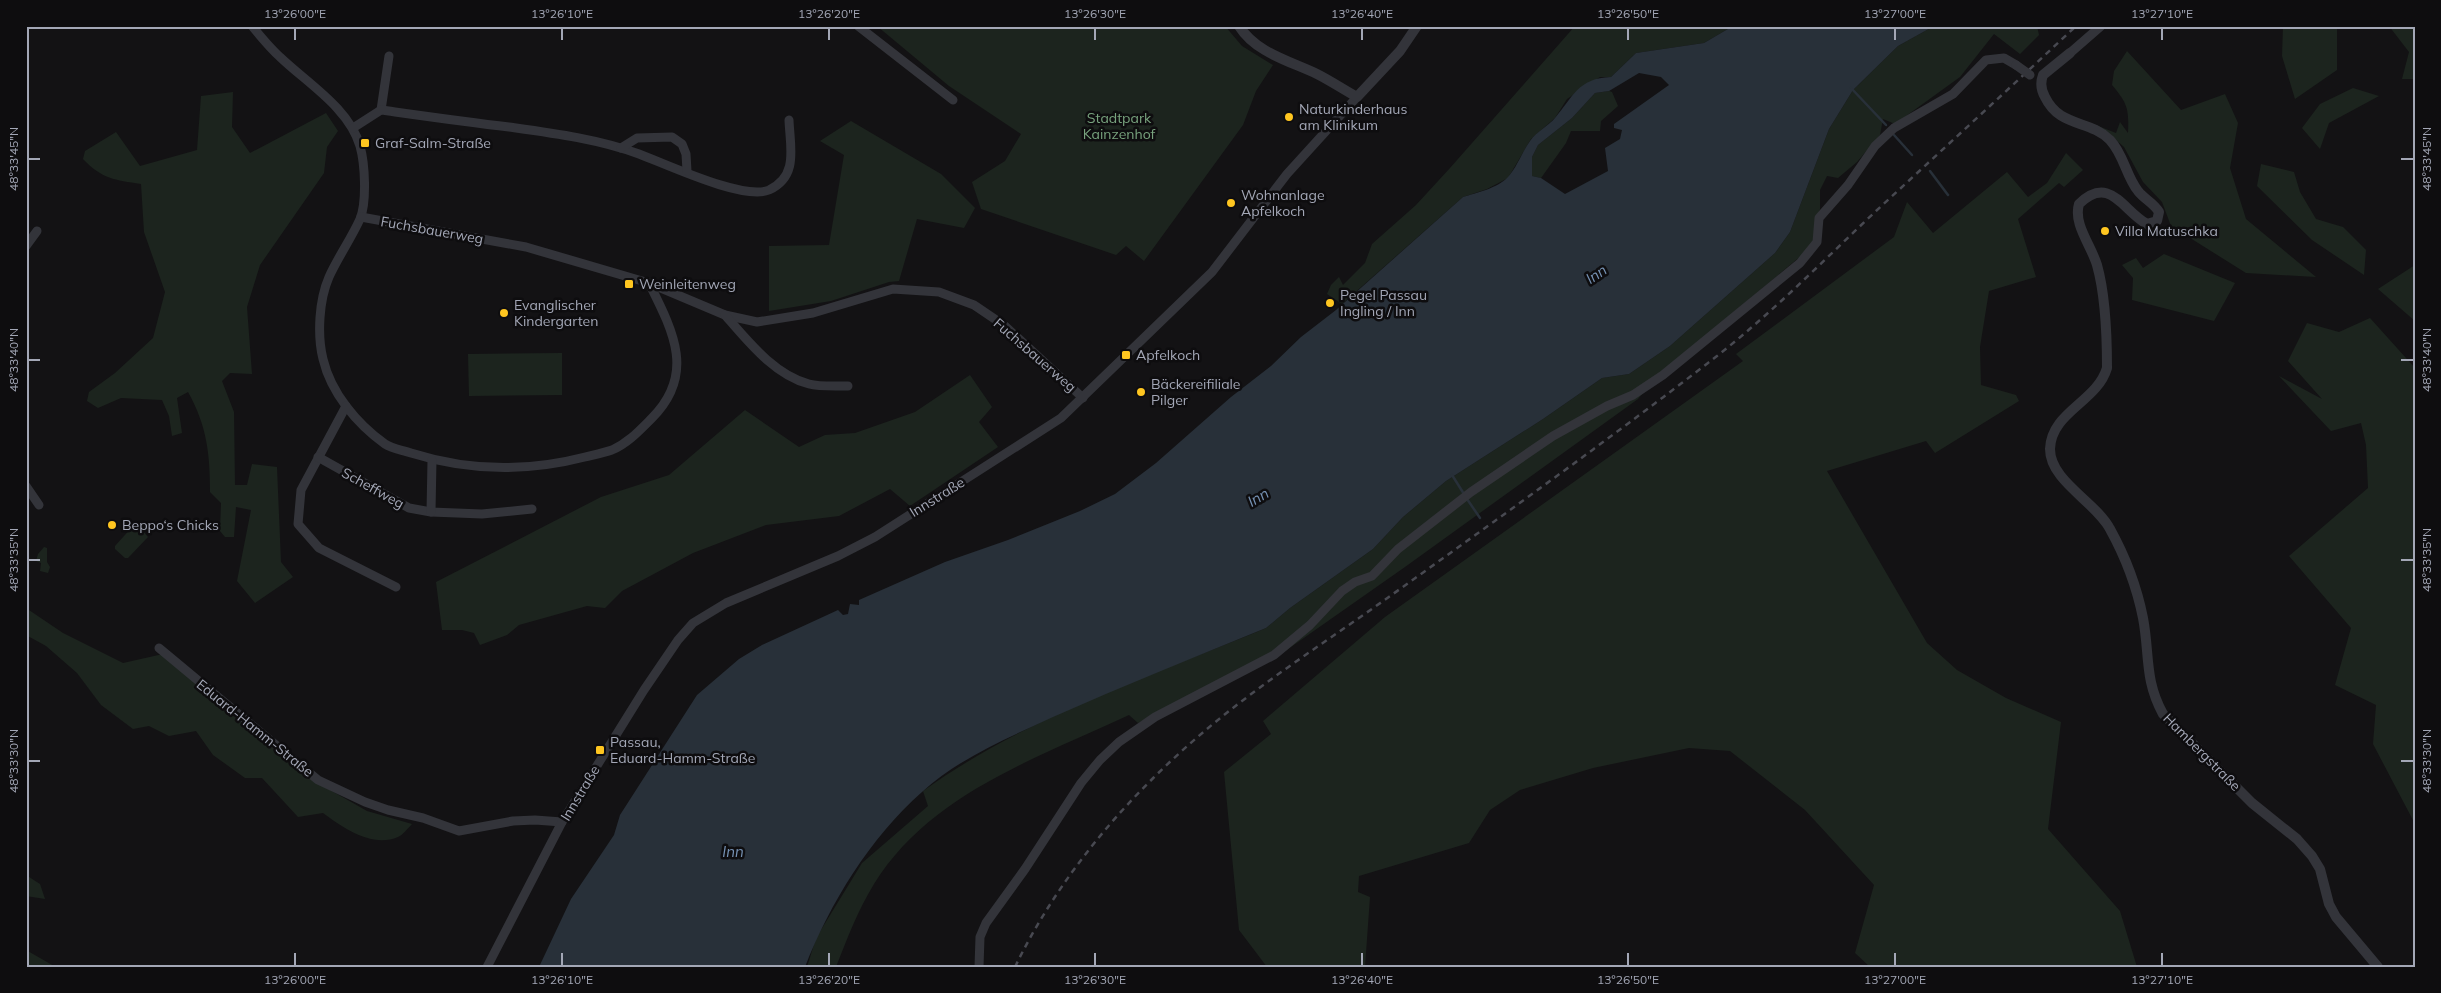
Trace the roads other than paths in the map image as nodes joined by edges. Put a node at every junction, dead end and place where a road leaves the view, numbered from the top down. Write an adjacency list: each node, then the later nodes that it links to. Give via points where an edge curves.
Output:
1 (252, 26): 13 (street, Fuchsbauerweg, via 278,56)
2 (858, 26): 10 (street)
3 (1239, 26): 9 (street, via 1250,40 1277,57)
4 (1417, 26): 9 (street, Innstraße, via 1400,51)
5 (2101, 26): 6 (street)
6 (2070, 53): 8 (street, via 2050,68)
7 (389, 56): 11 (street)
8 (2041, 80): 34 (street, bridge, via 2004,58 1986,60 1953,94 1894,128 1875,146 1848,185 1819,218 1814,249 1662,376 1633,395 1553,436 1471,492 1398,549 1372,576 1342,591 1310,626 1274,655 1155,717 1119,742 1081,783 986,923 980,937); 35 (street, Hambergstraße, via 2045,98 2058,115 2095,130 2110,140 2139,192 2159,212 2157,221 2147,224 2103,192 2094,193 2080,204 2078,219 2101,281 2107,368 2100,386 2061,421 2054,432 2050,447 2053,466 2105,520 2122,553 2143,617 2151,690 2162,714 2252,803 2312,856 2320,869 2329,904 2336,917)
9 (1358, 97): 22 (street, Innstraße, via 1286,174 1212,272 1163,316)
10 (953, 100)
11 (381, 110): 13 (street); 14 (street, via 550,133)
12 (789, 120): 15 (street, via 791,166 781,183 767,191 748,192 718,186)
13 (353, 128): 16 (street, Fuchsbauerweg, via 364,163)
14 (621, 148): 15 (street); 15 (street, via 637,138 672,137 682,144)
15 (687, 172)
16 (361, 217): 19 (street, Fuchsbauerweg, via 526,247); 23 (street, via 328,279 320,316 322,356 328,379)
17 (37, 231): 18 (street)
18 (26, 246)
19 (649, 283): 20 (street, Fuchsbauerweg); 25 (street, via 673,334 677,357 673,389 662,408 634,436 611,450 561,464 477,468)
20 (725, 315): 21 (street, Fuchsbauerweg, via 779,369 808,384); 22 (street, Fuchsbauerweg, via 757,322 813,313 893,289 939,292 974,305 1005,326)
21 (848, 386)
22 (1083, 398): 32 (street, Innstraße, via 1047,428 875,537 726,603 693,623 644,690)
23 (346, 406): 24 (street); 25 (street, via 386,445)
24 (318, 457): 29 (street, Scheffweg, via 409,508); 30 (street, via 300,490 298,524 319,548)
25 (432, 460): 29 (street)
26 (26, 486): 27 (street)
27 (38, 505)
28 (532, 509): 29 (street, Scheffweg, via 482,514)
29 (431, 512)
30 (396, 587)
31 (159, 648): 32 (street, Eduard-Hamm-Straße, via 318,780 365,802 459,831 513,821)
32 (562, 822): 33 (street, Innstraße)
33 (487, 967)
34 (980, 967)
35 (2378, 967)

